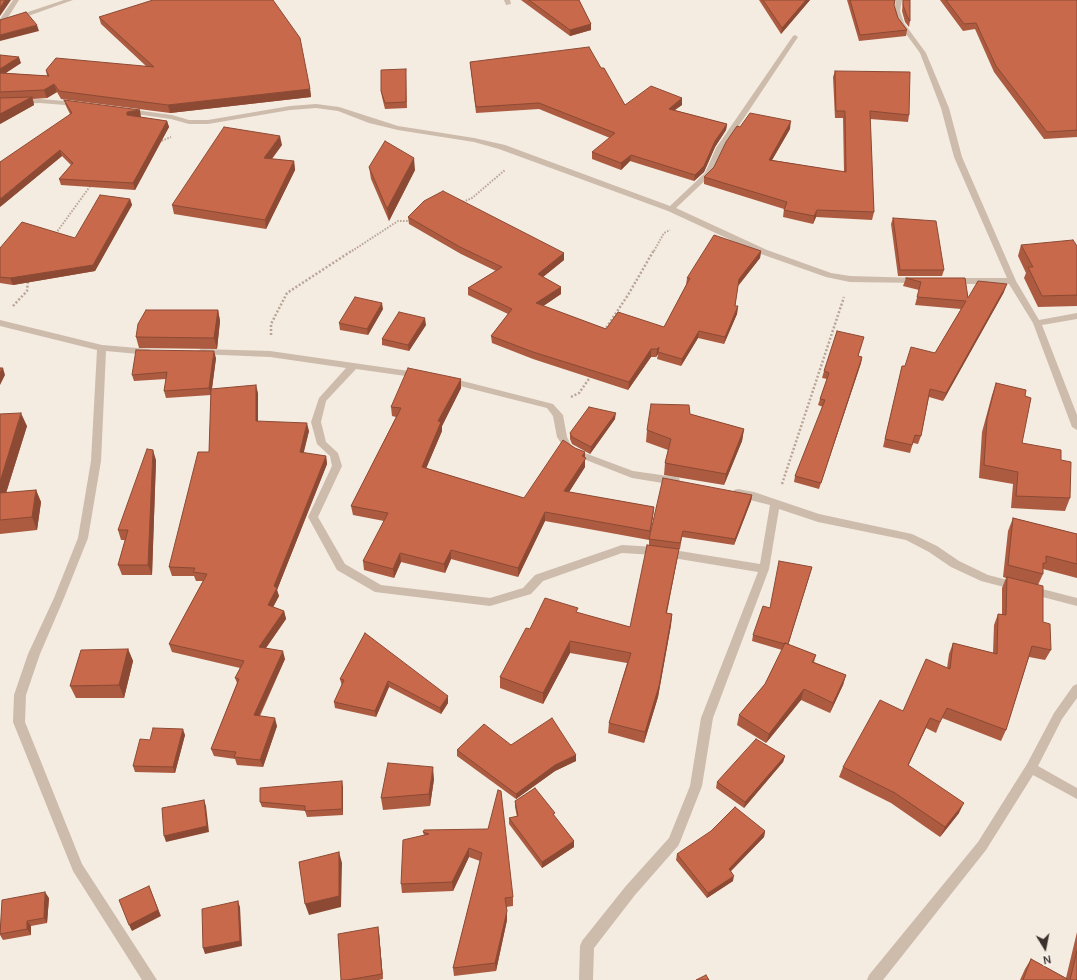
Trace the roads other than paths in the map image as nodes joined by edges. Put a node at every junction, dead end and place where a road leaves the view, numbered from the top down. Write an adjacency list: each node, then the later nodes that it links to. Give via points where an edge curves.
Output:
1 (16, 0): 4 (street)
2 (70, 0): 4 (street)
3 (899, 0): 12 (street, via 897,10 901,23 923,53 945,108 958,156)
4 (1, 23)
5 (795, 37): 9 (street, via 720,148 708,174)
6 (0, 103): 7 (street, via 40,101)
7 (87, 106)
8 (116, 110): 9 (street, via 172,117 189,122 208,122 290,108 316,106 339,109 398,128 502,147)
9 (671, 209): 10 (street, via 764,252 829,275 850,279)
10 (925, 281)
11 (940, 281): 12 (street)
12 (1012, 281): 15 (street)
13 (1077, 316): 15 (street)
14 (0, 323): 16 (street)
15 (1037, 323): 20 (street)
16 (102, 348): 17 (street); 29 (street, via 96,461 83,538 34,654 20,695 19,722 77,867)
17 (158, 352)
18 (195, 353): 19 (street, via 270,354)
19 (354, 365): 21 (street, via 432,377 550,406 558,415 562,437 568,447 579,454 632,474); 24 (street, via 322,400 316,422 322,444 335,455 337,466 313,517 341,567 379,589 490,602 527,591 539,578 622,549 655,551)
20 (1077, 427)
21 (687, 483)
22 (726, 490): 23 (street)
23 (776, 503): 24 (street); 25 (street, via 818,518 908,537 985,578)
24 (764, 569): 30 (street, via 708,718 696,786 674,842 630,891 587,946)
25 (1077, 602)
26 (1077, 689): 27 (street, via 1058,716)
27 (1031, 768): 28 (street); 31 (street, via 982,846)
28 (1077, 794)
29 (150, 980)
30 (586, 980)
31 (874, 980)

